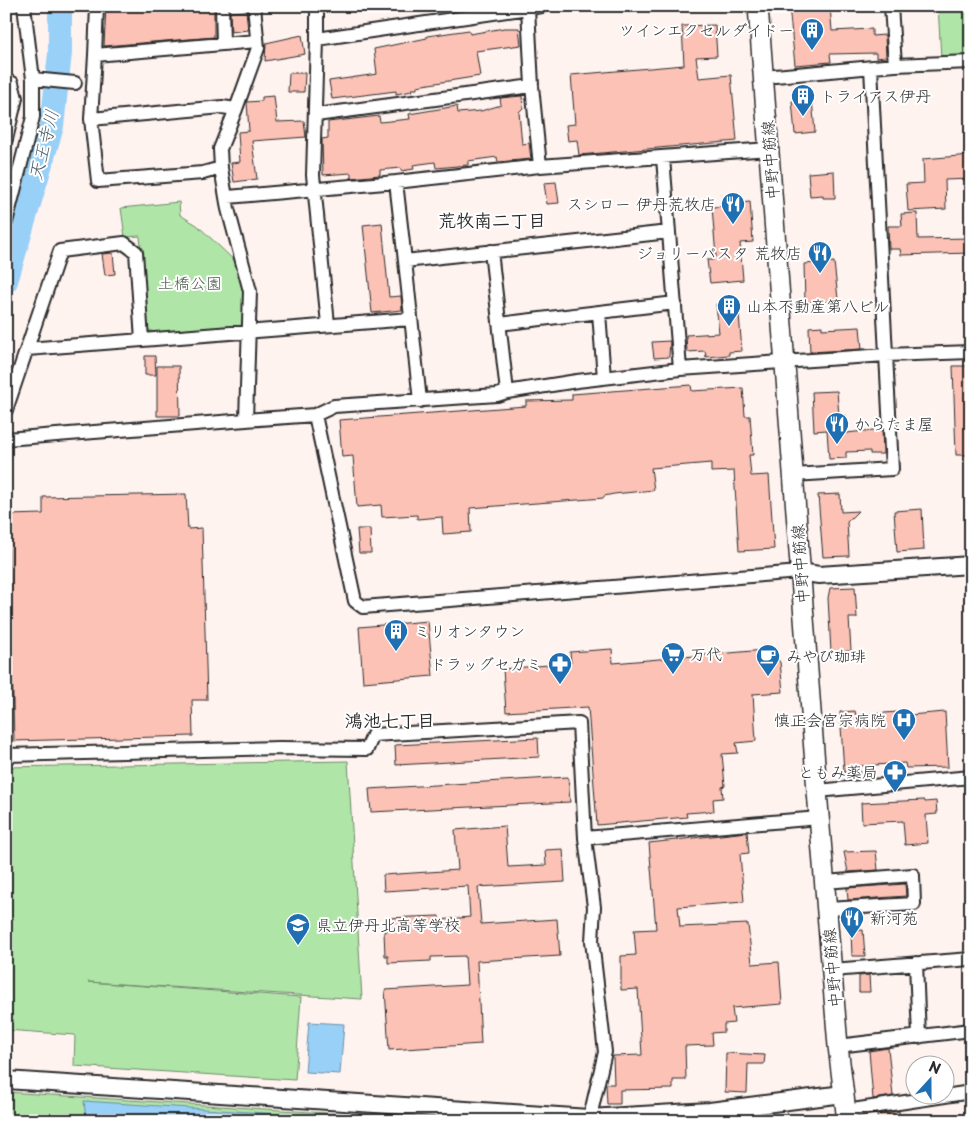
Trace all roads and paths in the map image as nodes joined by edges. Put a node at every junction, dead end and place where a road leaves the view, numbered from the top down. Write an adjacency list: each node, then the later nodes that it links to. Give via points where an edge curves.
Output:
1 (24, 6): 18 (street)
2 (97, 6): 13 (street)
3 (222, 6): 12 (street)
4 (254, 6): 11 (street)
5 (317, 6): 10 (street)
6 (542, 6): 9 (street)
7 (758, 6): 17 (main road, 中野中筋線)
8 (891, 6): 15 (street)
9 (528, 7): 10 (street); 21 (street)
10 (317, 39): 23 (street)
11 (257, 41): 12 (street); 22 (street, via 255,56)
12 (223, 43): 13 (street)
13 (95, 56): 24 (street)
14 (971, 62): 15 (street)
15 (896, 65): 16 (street)
16 (871, 68): 17 (street); 46 (street)
17 (764, 77): 26 (main road, 中野中筋線)
18 (36, 80): 20 (street); 33 (street, via 33,116)
19 (6, 82): 25 (street, via 12,83 16,98)
20 (72, 83)
21 (532, 86): 23 (street); 28 (street)
22 (236, 109): 24 (street, via 222,107); 29 (street, via 220,149)
23 (316, 115): 31 (street, via 313,175)
24 (90, 119): 29 (street, via 98,181 203,173)
25 (6, 139)
26 (769, 150): 27 (street); 47 (main road, 中野中筋線)
27 (663, 158): 28 (street); 34 (street)
28 (540, 166): 30 (street)
29 (221, 168): 32 (street)
30 (396, 182): 31 (street); 36 (street)
31 (316, 190): 32 (street); 40 (street)
32 (228, 197): 42 (street, via 228,209 250,291)
33 (6, 222)
34 (670, 232): 35 (street); 37 (street)
35 (491, 251): 36 (street); 41 (street)
36 (405, 261): 39 (street)
37 (674, 303): 38 (street); 48 (street)
38 (598, 313): 41 (street); 49 (street)
39 (410, 319): 40 (street); 51 (street)
40 (328, 324): 42 (street)
41 (499, 324): 50 (street)
42 (248, 331): 43 (street); 54 (street)
43 (142, 340): 44 (street); 44 (street, via 136,252 124,243 60,251)
44 (27, 348): 52 (street)
45 (971, 352): 46 (street)
46 (886, 355): 47 (street); 56 (street, via 892,469)
47 (785, 362): 48 (street); 56 (main road, 中野中筋線)
48 (680, 369): 49 (street)
49 (604, 378): 50 (street)
50 (507, 392): 51 (street)
51 (420, 401): 53 (street, via 334,406)
52 (6, 410)
53 (315, 415): 54 (street); 58 (street, via 355,601 364,607)
54 (246, 420): 55 (street)
55 (6, 439)
56 (793, 475): 58 (main road, 中野中筋線)
57 (971, 565): 58 (street, via 818,575)
58 (800, 572): 61 (main road, 中野中筋線)
59 (6, 755): 63 (street, via 367,749 373,735 579,723)
60 (971, 777): 61 (street)
61 (817, 791): 62 (main road, 中野中筋線)
62 (819, 818): 63 (street); 64 (main road, 中野中筋線)
63 (585, 838): 75 (street, via 594,907 592,942 604,1052)
64 (825, 882): 65 (main road, 中野中筋線); 65 (street, via 913,875 914,904)
65 (827, 909): 68 (main road, 中野中筋線)
66 (971, 959): 67 (street)
67 (916, 963): 68 (street); 70 (street)
68 (832, 970): 71 (main road, 中野中筋線)
69 (971, 1030): 70 (street)
70 (919, 1037): 71 (street)
71 (838, 1046): 74 (main road, 中野中筋線)
72 (6, 1080): 75 (street)
73 (971, 1092): 74 (street)
74 (845, 1109): 75 (street, via 710,1111)
75 (589, 1119)

